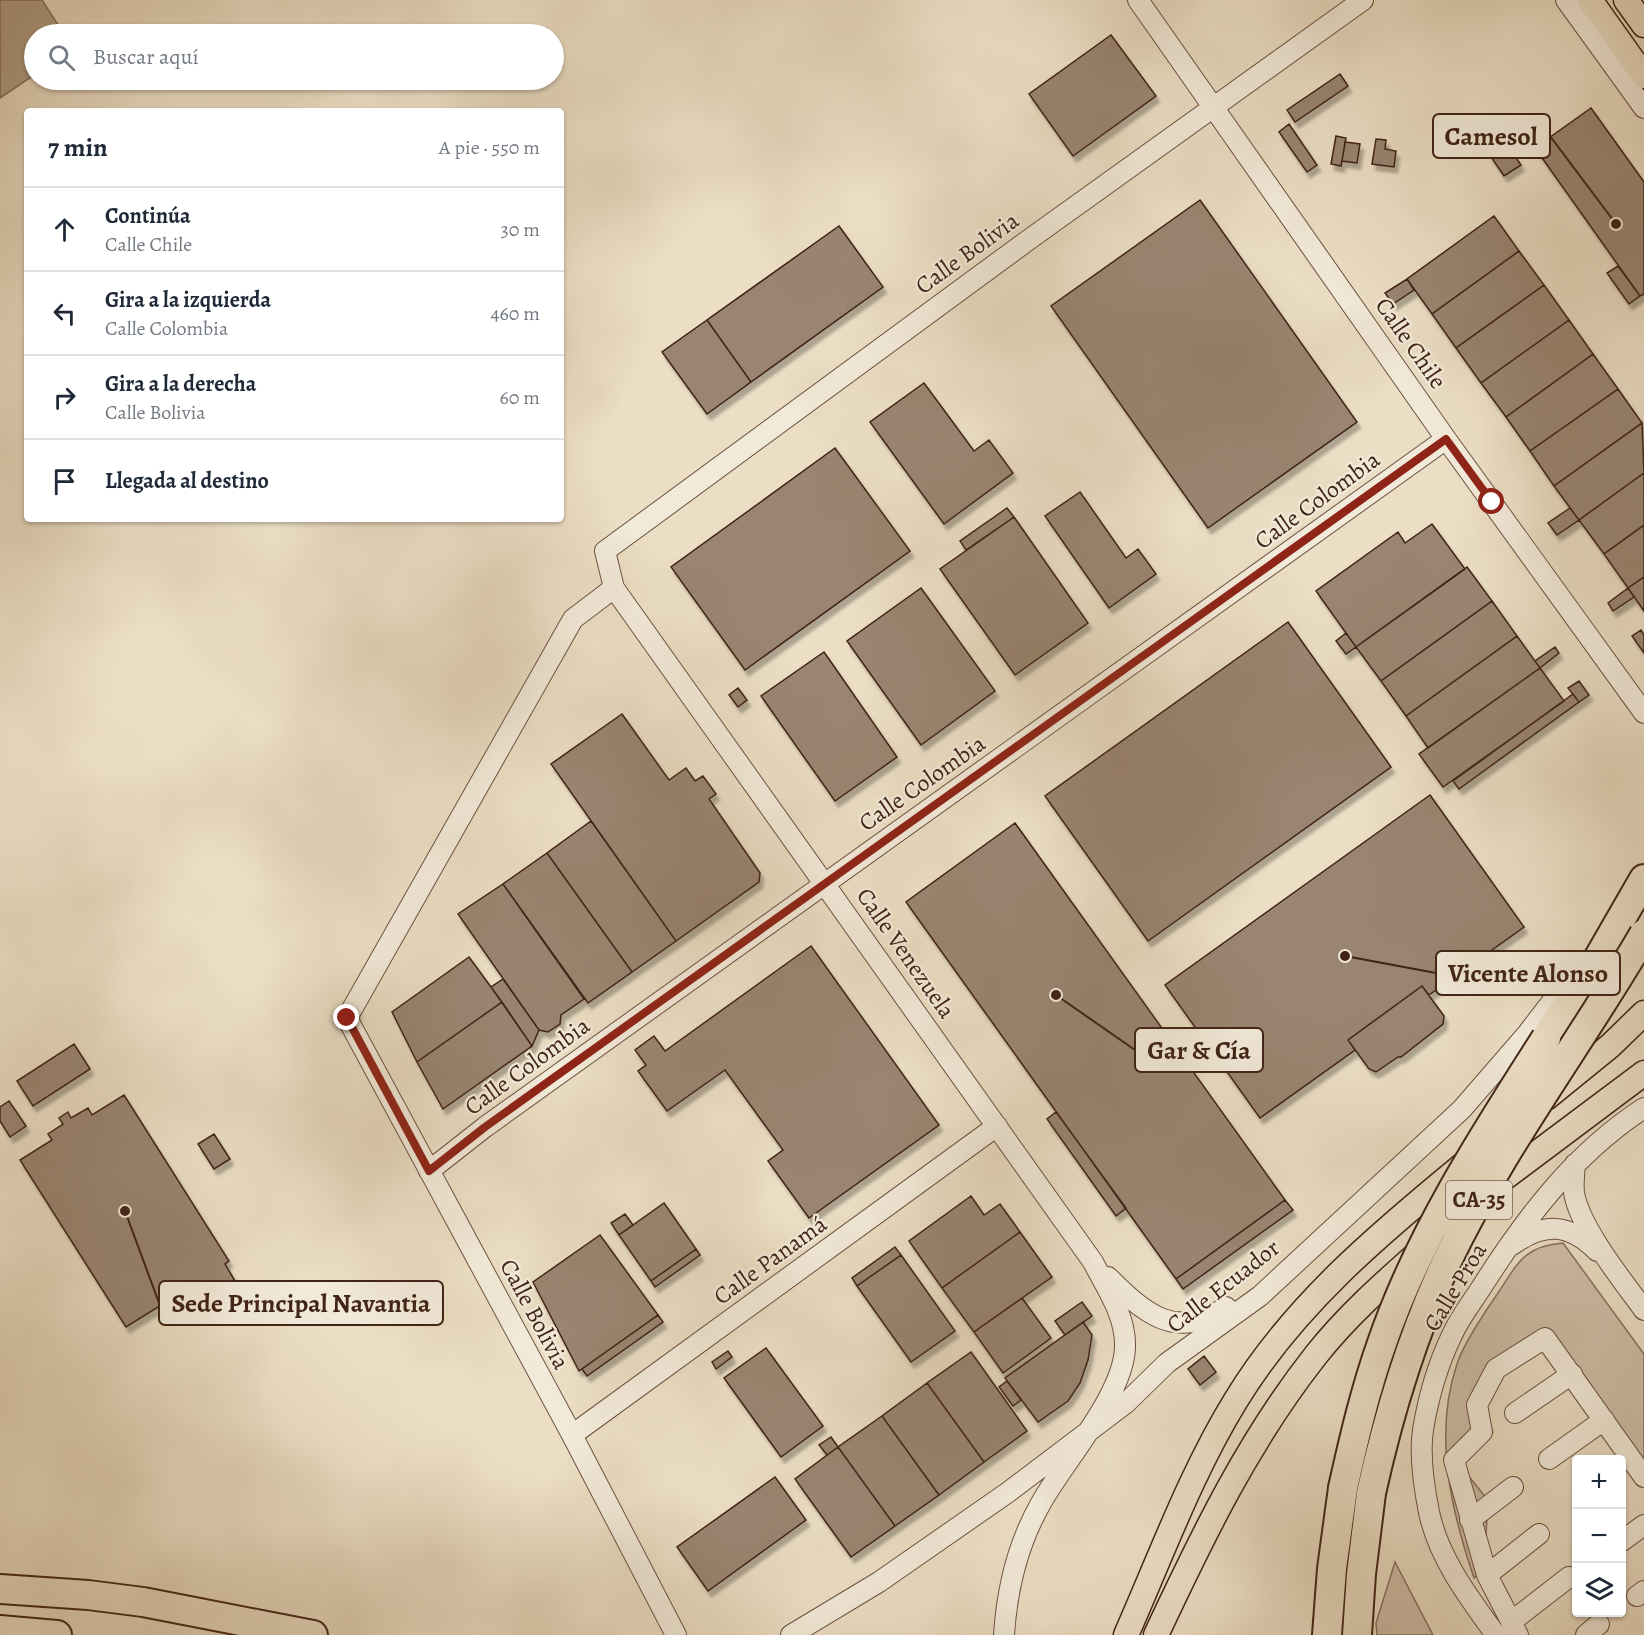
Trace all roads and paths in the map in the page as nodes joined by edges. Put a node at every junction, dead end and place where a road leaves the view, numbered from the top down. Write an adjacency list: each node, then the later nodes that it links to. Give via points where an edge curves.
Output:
1 (1138, 0): 8 (street, Calle Chile)
2 (1363, 0): 8 (street, Calle Bolivia)
3 (1566, 0): 9 (street)
4 (1590, 0): 7 (main road)
5 (1626, 0): 6 (main road)
6 (1644, 26)
7 (1644, 76)
8 (1215, 107): 10 (street, Calle Chile); 11 (street, Calle Bolivia)
9 (1644, 108)
10 (1446, 439): 13 (street, Calle Chile); 15 (street, Calle Colombia)
11 (605, 551): 12 (street, Calle Venezuela)
12 (614, 588): 15 (street, Calle Venezuela); 22 (street, Calle Bolivia, via 573,619 347,1018)
13 (1644, 713)
14 (1644, 879): 25 (street, Calle Ecuador, via 1527,1034 1462,1109); 56 (highway, CA-35, bridge, via 1595,964 1476,1148 1416,1260 1368,1386 1343,1488)
15 (826, 883): 20 (street, Calle Venezuela); 22 (street, Calle Colombia)
16 (1644, 934): 57 (highway, CA-35, bridge, via 1516,1137 1448,1259 1411,1345 1383,1436 1371,1493)
17 (1644, 1013): 54 (main road, via 1610,1046 1369,1244 1274,1345 1218,1432)
18 (1644, 1073): 55 (main road, via 1479,1196 1338,1329 1272,1413 1249,1451 1195,1550)
19 (1644, 1108): 21 (street, Calle Proa)
20 (997, 1126): 27 (street, Calle Venezuela); 34 (street, Calle Panamá)
21 (1575, 1164): 23 (street, Calle Proa); 24 (street, via 1574,1192)
22 (429, 1171): 34 (street, Calle Bolivia)
23 (1538, 1204): 24 (street, via 1556,1199); 26 (street, Calle Proa)
24 (1579, 1210): 28 (street)
25 (1315, 1243): 27 (street, via 1213,1316 1186,1323 1159,1320 1140,1309); 33 (street, Calle Ecuador, via 1260,1296 1167,1363 1126,1403)
26 (1506, 1249): 28 (street, via 1540,1230 1563,1228 1581,1235); 58 (street, Calle Proa, via 1452,1334 1432,1390 1423,1432 1429,1514 1440,1546 1468,1597)
27 (1093, 1262): 33 (street, via 1123,1326 1125,1348 1122,1365)
28 (1610, 1263): 29 (street)
29 (1644, 1310)
30 (1572, 1374): 31 (street); 32 (street); 38 (street, via 1545,1338 1496,1369 1477,1405 1482,1432 1454,1460)
31 (1515, 1413)
32 (1604, 1420): 35 (street); 36 (street)
33 (1089, 1430): 52 (street, Calle Ecuador, via 879,1582); 53 (street, via 1059,1472 1028,1530 1008,1591)
34 (572, 1435): 51 (street, Calle Bolivia)
35 (1549, 1459)
36 (1633, 1472)
37 (1513, 1487): 38 (street)
38 (1470, 1520): 42 (street)
39 (1644, 1526): 41 (street)
40 (1539, 1534): 42 (street)
41 (1626, 1538)
42 (1487, 1575): 46 (street)
43 (1569, 1577): 46 (street)
44 (0, 1589): 50 (highway, via 143,1602)
45 (0, 1603): 49 (highway, via 121,1615)
46 (1514, 1628)
47 (0, 1630): 48 (highway)
48 (57, 1635)
49 (208, 1635)
50 (313, 1635)
51 (676, 1635)
52 (792, 1635)
53 (1004, 1635)
54 (1126, 1635)
55 (1156, 1635)
56 (1327, 1635)
57 (1357, 1635)
58 (1496, 1635)

